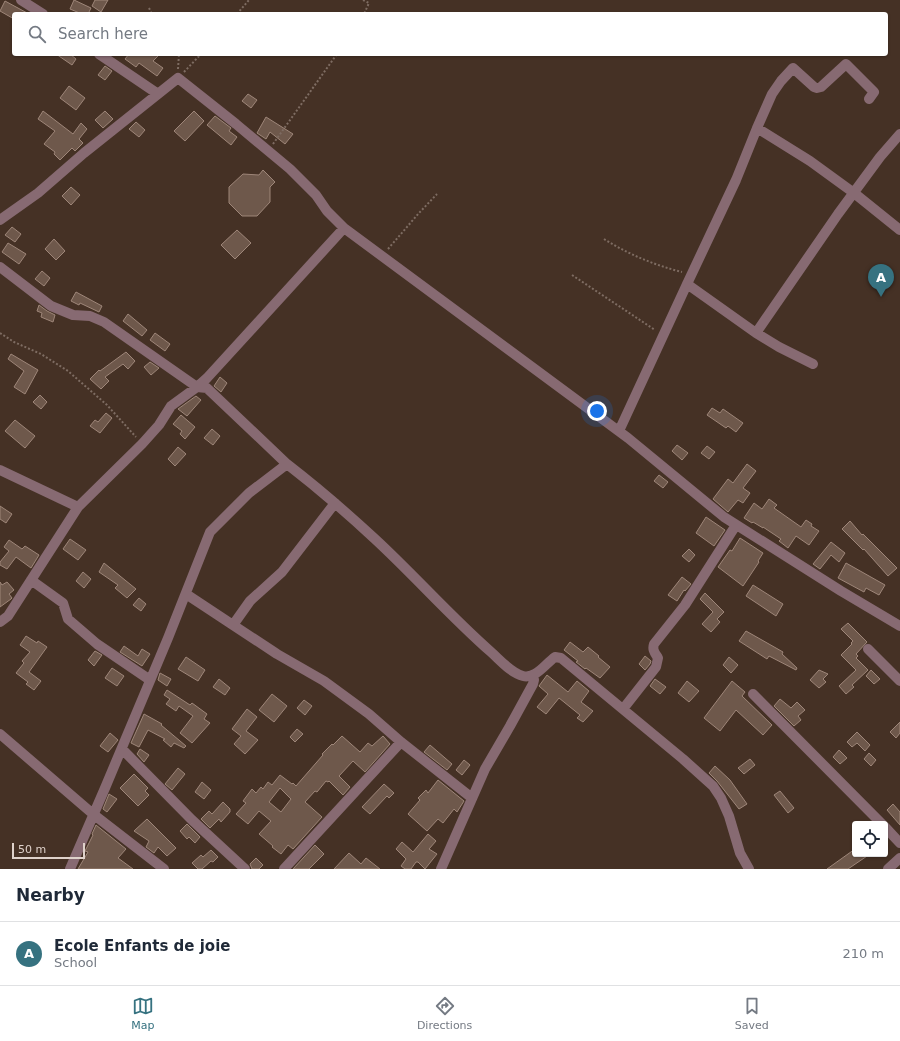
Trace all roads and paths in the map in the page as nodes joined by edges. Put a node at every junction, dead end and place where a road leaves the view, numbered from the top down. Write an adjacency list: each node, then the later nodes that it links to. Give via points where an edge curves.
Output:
1 (21, 0): 5 (street)
2 (248, 0): 7 (path)
3 (363, 0): 8 (path, via 368,3)
4 (148, 8): 6 (path)
5 (40, 12)
6 (151, 12)
7 (239, 12)
8 (365, 12)
9 (102, 56): 14 (street)
10 (179, 56): 13 (path)
11 (199, 56): 13 (path)
12 (336, 56): 18 (path)
13 (178, 78): 14 (street); 18 (street)
14 (158, 94): 21 (street, via 38,193)
15 (869, 99): 16 (street, via 874,92 846,64 817,88 793,68 772,94)
16 (757, 128): 19 (street, via 810,161); 27 (street, via 736,180)
17 (900, 134): 19 (street)
18 (268, 151): 22 (street, via 316,195)
19 (854, 193): 23 (street); 30 (street)
20 (437, 194): 25 (path)
21 (0, 220)
22 (344, 228): 25 (street); 34 (street)
23 (900, 230)
24 (604, 239): 27 (path, via 623,251 662,267)
25 (382, 256): 35 (street)
26 (0, 267): 34 (street, via 51,306 73,315 90,316 104,322)
27 (691, 274): 29 (street)
28 (572, 275): 32 (path)
29 (686, 284): 30 (street); 32 (street)
30 (756, 332): 33 (street)
31 (0, 334): 36 (path, via 41,354 68,371 107,405)
32 (663, 334): 35 (street)
33 (813, 364)
34 (197, 388): 36 (street, via 171,406); 37 (street, via 207,388)
35 (619, 431): 41 (street)
36 (142, 444): 40 (street)
37 (287, 464): 39 (street); 43 (street, via 249,494 210,532)
38 (0, 470): 40 (street)
39 (335, 503): 45 (street, via 282,572 250,601); 48 (street, via 376,539 502,662 522,676)
40 (78, 507): 42 (street)
41 (736, 525): 46 (street); 52 (street, via 685,605 654,644 653,651 658,658 656,667)
42 (32, 580): 44 (street, via 8,616); 49 (street, via 63,603 68,619 97,644)
43 (186, 594): 45 (street); 49 (street)
44 (0, 622)
45 (233, 625): 54 (street, via 324,681 369,714)
46 (900, 626)
47 (868, 649): 50 (street)
48 (534, 675): 52 (street, via 555,657 561,658); 56 (street, via 533,684 485,769)
49 (150, 680): 55 (street)
50 (900, 681)
51 (753, 694): 58 (street)
52 (623, 709): 67 (street, via 713,786 721,798 740,853)
53 (0, 734): 57 (street)
54 (401, 742): 56 (street); 65 (street)
55 (122, 749): 57 (street); 64 (street)
56 (472, 798): 66 (street)
57 (93, 814): 62 (street); 63 (street)
58 (879, 821)
59 (888, 830): 60 (street)
60 (900, 842)
61 (900, 858): 68 (street)
62 (70, 869)
63 (164, 869)
64 (245, 869)
65 (284, 869)
66 (441, 869)
67 (749, 869)
68 (888, 869)

